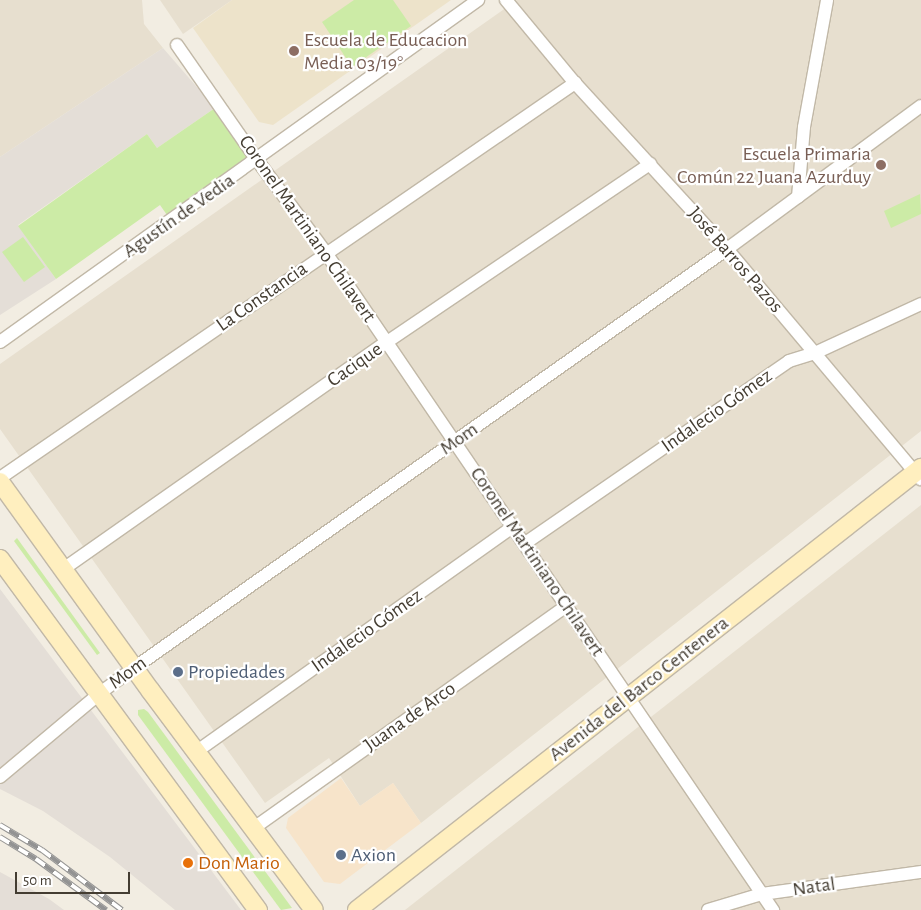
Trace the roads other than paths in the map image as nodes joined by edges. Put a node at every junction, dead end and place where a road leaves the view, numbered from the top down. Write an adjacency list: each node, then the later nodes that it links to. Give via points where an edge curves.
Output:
1 (478, 0): 7 (street, Agustín de Vedia)
2 (506, 0): 5 (street, José Barros Pazos)
3 (827, 0): 9 (street, via 804,127)
4 (177, 45): 7 (street, Coronel Martiniano Chilavert)
5 (575, 83): 8 (street, José Barros Pazos); 11 (street, La Constancia)
6 (921, 106): 9 (street, Mom)
7 (257, 160): 11 (street, Coronel Martiniano Chilavert); 13 (street, Agustín de Vedia)
8 (650, 164): 10 (street, José Barros Pazos); 14 (street, Cacique)
9 (798, 197): 10 (street, Mom)
10 (727, 249): 15 (street, José Barros Pazos); 16 (street, Mom)
11 (326, 253): 14 (street, Coronel Martiniano Chilavert); 18 (street, La Constancia)
12 (921, 304): 15 (street, Indalecio Gómez)
13 (0, 342)
14 (387, 342): 16 (street, Coronel Martiniano Chilavert); 23 (street, Cacique)
15 (815, 353): 17 (street, José Barros Pazos); 21 (street, Indalecio Gómez, via 789,361)
16 (455, 442): 20 (street, Coronel Martiniano Chilavert); 25 (street, Mom)
17 (919, 473): 27 (main road, Avenida del Barco Centenera)
18 (0, 478)
19 (0, 482): 23 (main road)
20 (513, 527): 21 (street, Coronel Martiniano Chilavert); 28 (street, Indalecio Gómez)
21 (524, 544): 24 (street, Coronel Martiniano Chilavert)
22 (0, 559): 26 (main road)
23 (62, 570): 25 (main road)
24 (566, 606): 27 (street, Coronel Martiniano Chilavert); 30 (street, Juana de Arco)
25 (134, 668): 26 (street, Mom); 28 (main road)
26 (100, 693): 29 (street, Mom); 33 (main road)
27 (628, 697): 32 (street, Coronel Martiniano Chilavert); 35 (main road, Avenida del Barco Centenera)
28 (196, 752): 30 (main road)
29 (0, 777)
30 (254, 828): 34 (main road)
31 (921, 872): 32 (street, Natal)
32 (762, 894): 36 (street, Natal); 37 (street, Coronel Martiniano Chilavert)
33 (258, 910)
34 (314, 910)
35 (357, 910)
36 (708, 910)
37 (773, 910)

